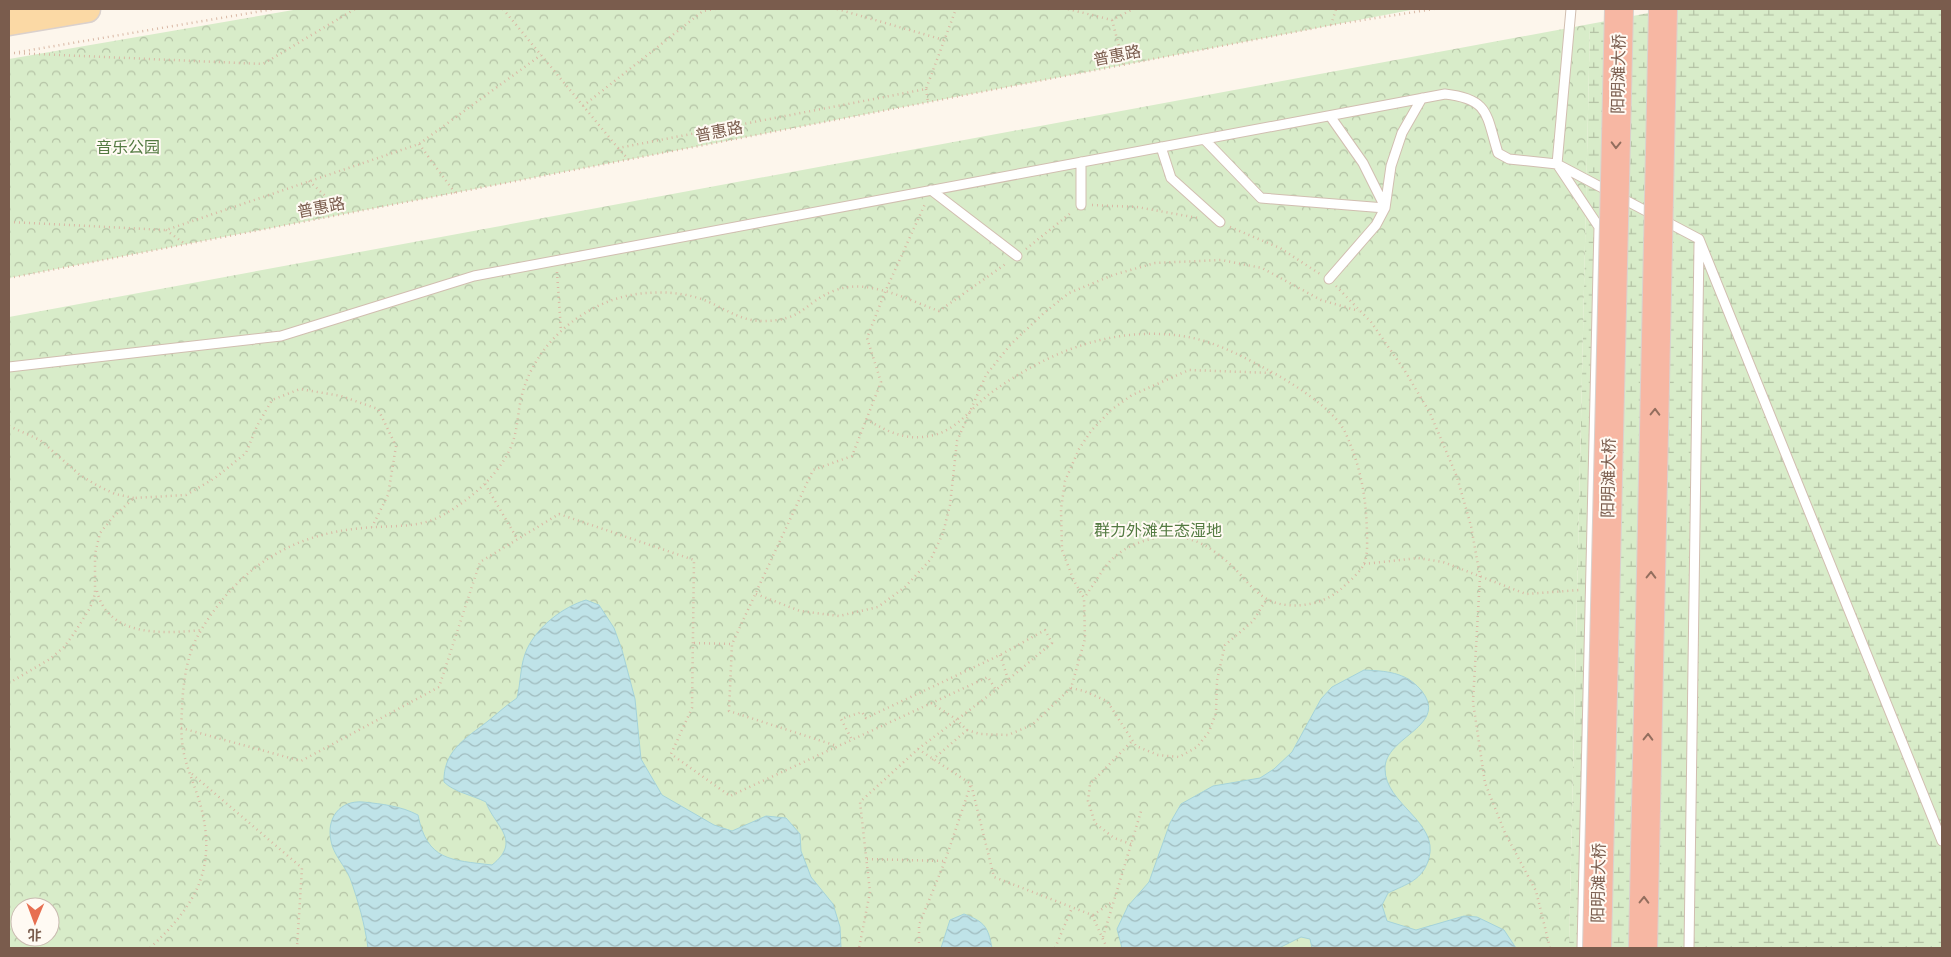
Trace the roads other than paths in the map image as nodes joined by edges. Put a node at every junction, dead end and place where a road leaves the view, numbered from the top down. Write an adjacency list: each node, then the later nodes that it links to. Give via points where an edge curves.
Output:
1 (87, 9): 5 (main road)
2 (1571, 9): 11 (lane)
3 (1620, 9): 22 (highway, 阳明滩大桥, one-way to 22, bridge)
4 (1663, 9): 23 (highway, one-way to 4, bridge)
5 (9, 22)
6 (1422, 98): 7 (lane); 11 (lane, via 1445,94 1468,96 1484,109 1498,153 1509,159); 14 (lane, via 1402,133 1391,166)
7 (1330, 116): 8 (lane); 14 (lane, via 1363,163)
8 (1204, 139): 9 (lane); 14 (lane, via 1261,198)
9 (1161, 147): 10 (lane); 15 (lane, via 1171,178)
10 (1081, 162): 12 (lane); 13 (lane)
11 (1557, 164): 16 (lane); 21 (lane, via 1599,227)
12 (931, 190): 17 (lane); 19 (lane, via 474,276 282,336)
13 (1081, 205)
14 (1385, 208): 18 (lane, via 1376,224)
15 (1220, 222)
16 (1699, 239): 20 (lane); 24 (lane)
17 (1017, 256)
18 (1329, 279)
19 (9, 367)
20 (1942, 841)
21 (1582, 948)
22 (1596, 948)
23 (1644, 948)
24 (1689, 948)

